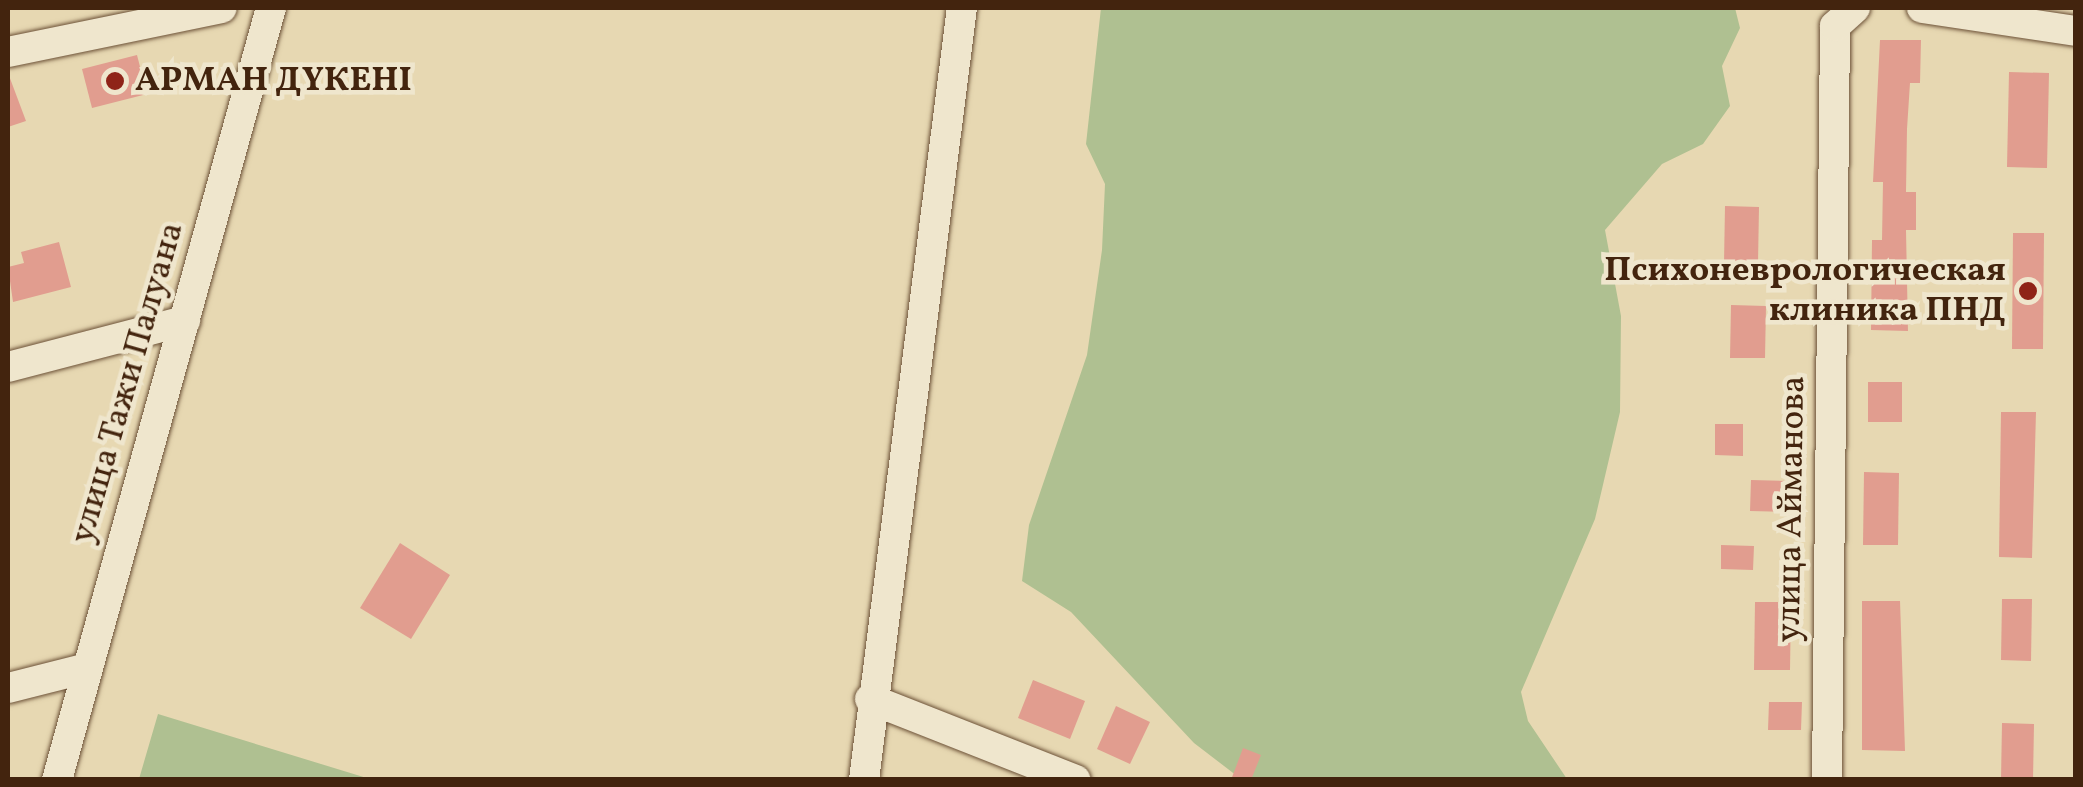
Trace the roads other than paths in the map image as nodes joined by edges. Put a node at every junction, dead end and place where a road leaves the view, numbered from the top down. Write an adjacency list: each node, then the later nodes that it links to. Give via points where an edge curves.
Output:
1 (222, 8): 8 (street)
2 (271, 8): 9 (street, улица Тажи Палуана)
3 (962, 8): 13 (street)
4 (1855, 8): 17 (street, улица Айманова, via 1835,26)
5 (1922, 8): 6 (street)
6 (1937, 8): 7 (street)
7 (2076, 31)
8 (8, 52)
9 (184, 321): 10 (street); 11 (street, улица Тажи Палуана)
10 (8, 367)
11 (87, 668): 12 (street); 14 (street, улица Тажи Палуана)
12 (8, 688)
13 (870, 699): 15 (street); 16 (street)
14 (56, 780)
15 (864, 780)
16 (1076, 780)
17 (1827, 780)

